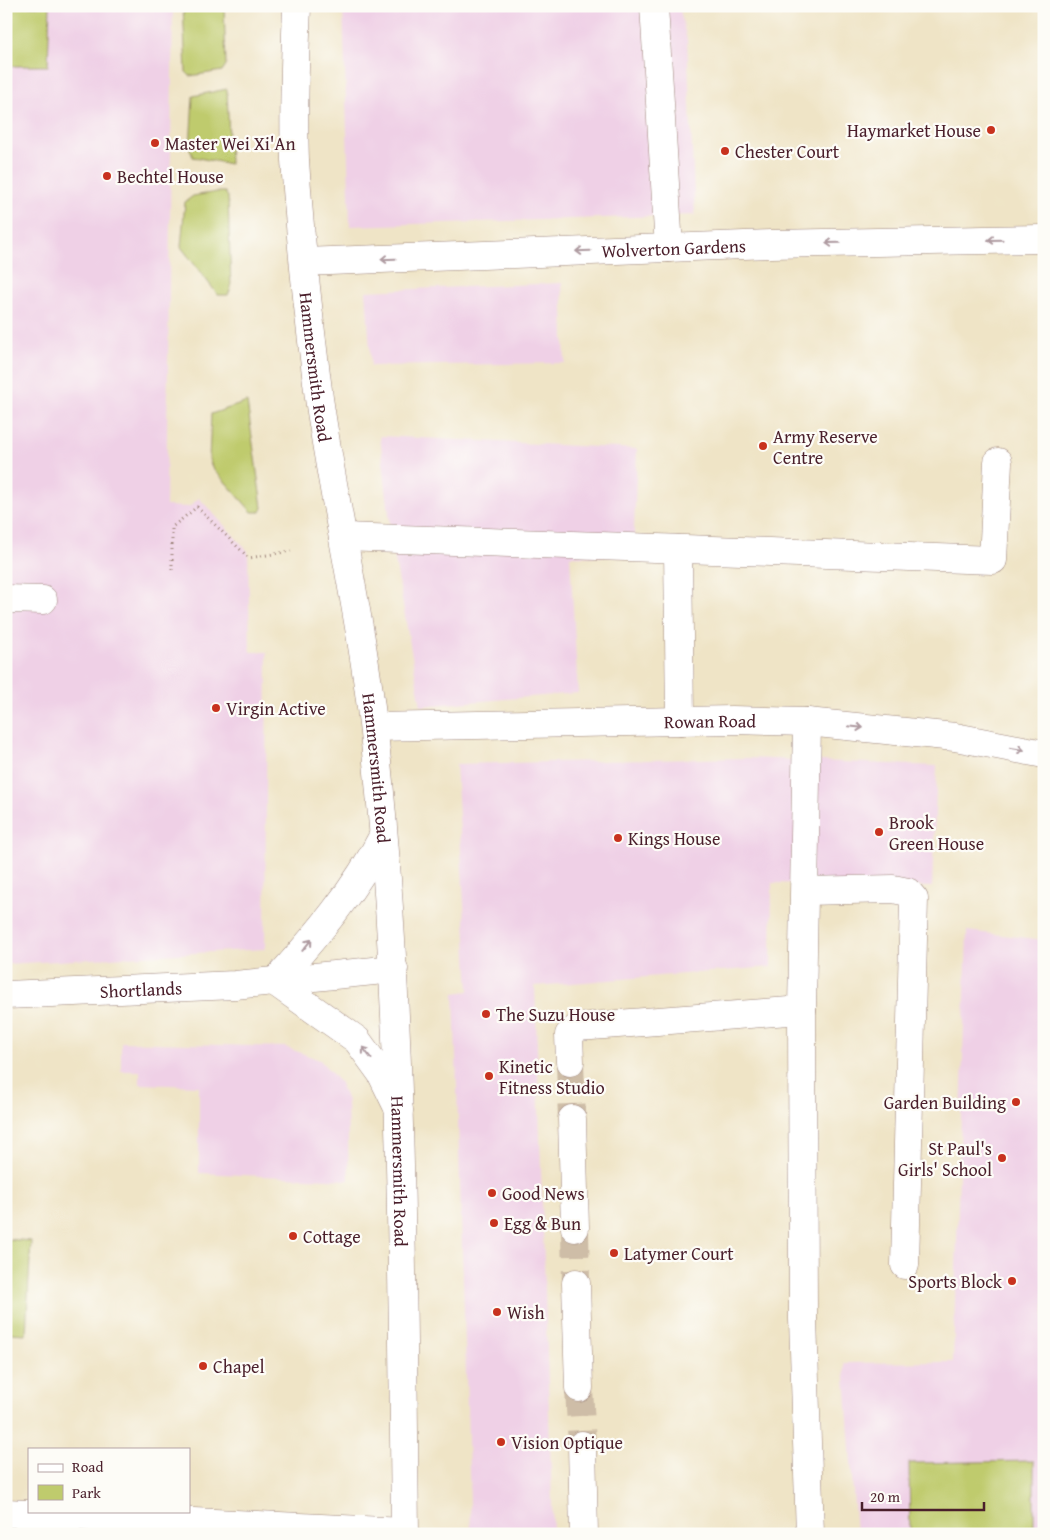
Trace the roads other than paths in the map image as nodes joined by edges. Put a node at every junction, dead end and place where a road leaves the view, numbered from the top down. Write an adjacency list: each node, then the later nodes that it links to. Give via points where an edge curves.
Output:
1 (296, 6): 5 (street, Hammersmith Road, via 295,159)
2 (654, 6): 4 (street)
3 (1044, 239): 4 (street, Wolverton Gardens, one-way to 4)
4 (669, 248): 5 (street, Wolverton Gardens, one-way to 5)
5 (304, 262): 7 (street, Hammersmith Road, via 320,399)
6 (998, 462): 8 (street, via 994,560)
7 (343, 537): 8 (street); 13 (street, Hammersmith Road)
8 (678, 549): 11 (street)
9 (6, 599): 10 (street)
10 (43, 600)
11 (680, 721): 12 (street, Rowan Road); 13 (street, Rowan Road)
12 (807, 722): 14 (street, Rowan Road, one-way to 14, via 955,737); 16 (street)
13 (374, 727): 15 (street, Hammersmith Road)
14 (1044, 754)
15 (383, 836): 17 (street, Hammersmith Road); 18 (street, one-way to 15, via 347,894 372,859)
16 (805, 891): 20 (street); 25 (street, via 893,889 908,892 914,899)
17 (394, 969): 18 (street, Shortlands); 22 (street, Hammersmith Road)
18 (275, 982): 19 (street, Shortlands); 22 (street, one-way to 18, via 381,1073 357,1040)
19 (6, 995)
20 (802, 1010): 21 (street, via 578,1028 569,1035); 32 (street, via 803,1319)
21 (570, 1062)
22 (399, 1110): 30 (street, Hammersmith Road)
23 (572, 1119): 24 (street)
24 (575, 1228)
25 (906, 1265)
26 (576, 1283): 27 (street)
27 (580, 1388)
28 (582, 1445): 31 (street)
29 (6, 1513): 30 (street)
30 (405, 1533)
31 (584, 1534)
32 (810, 1534)

